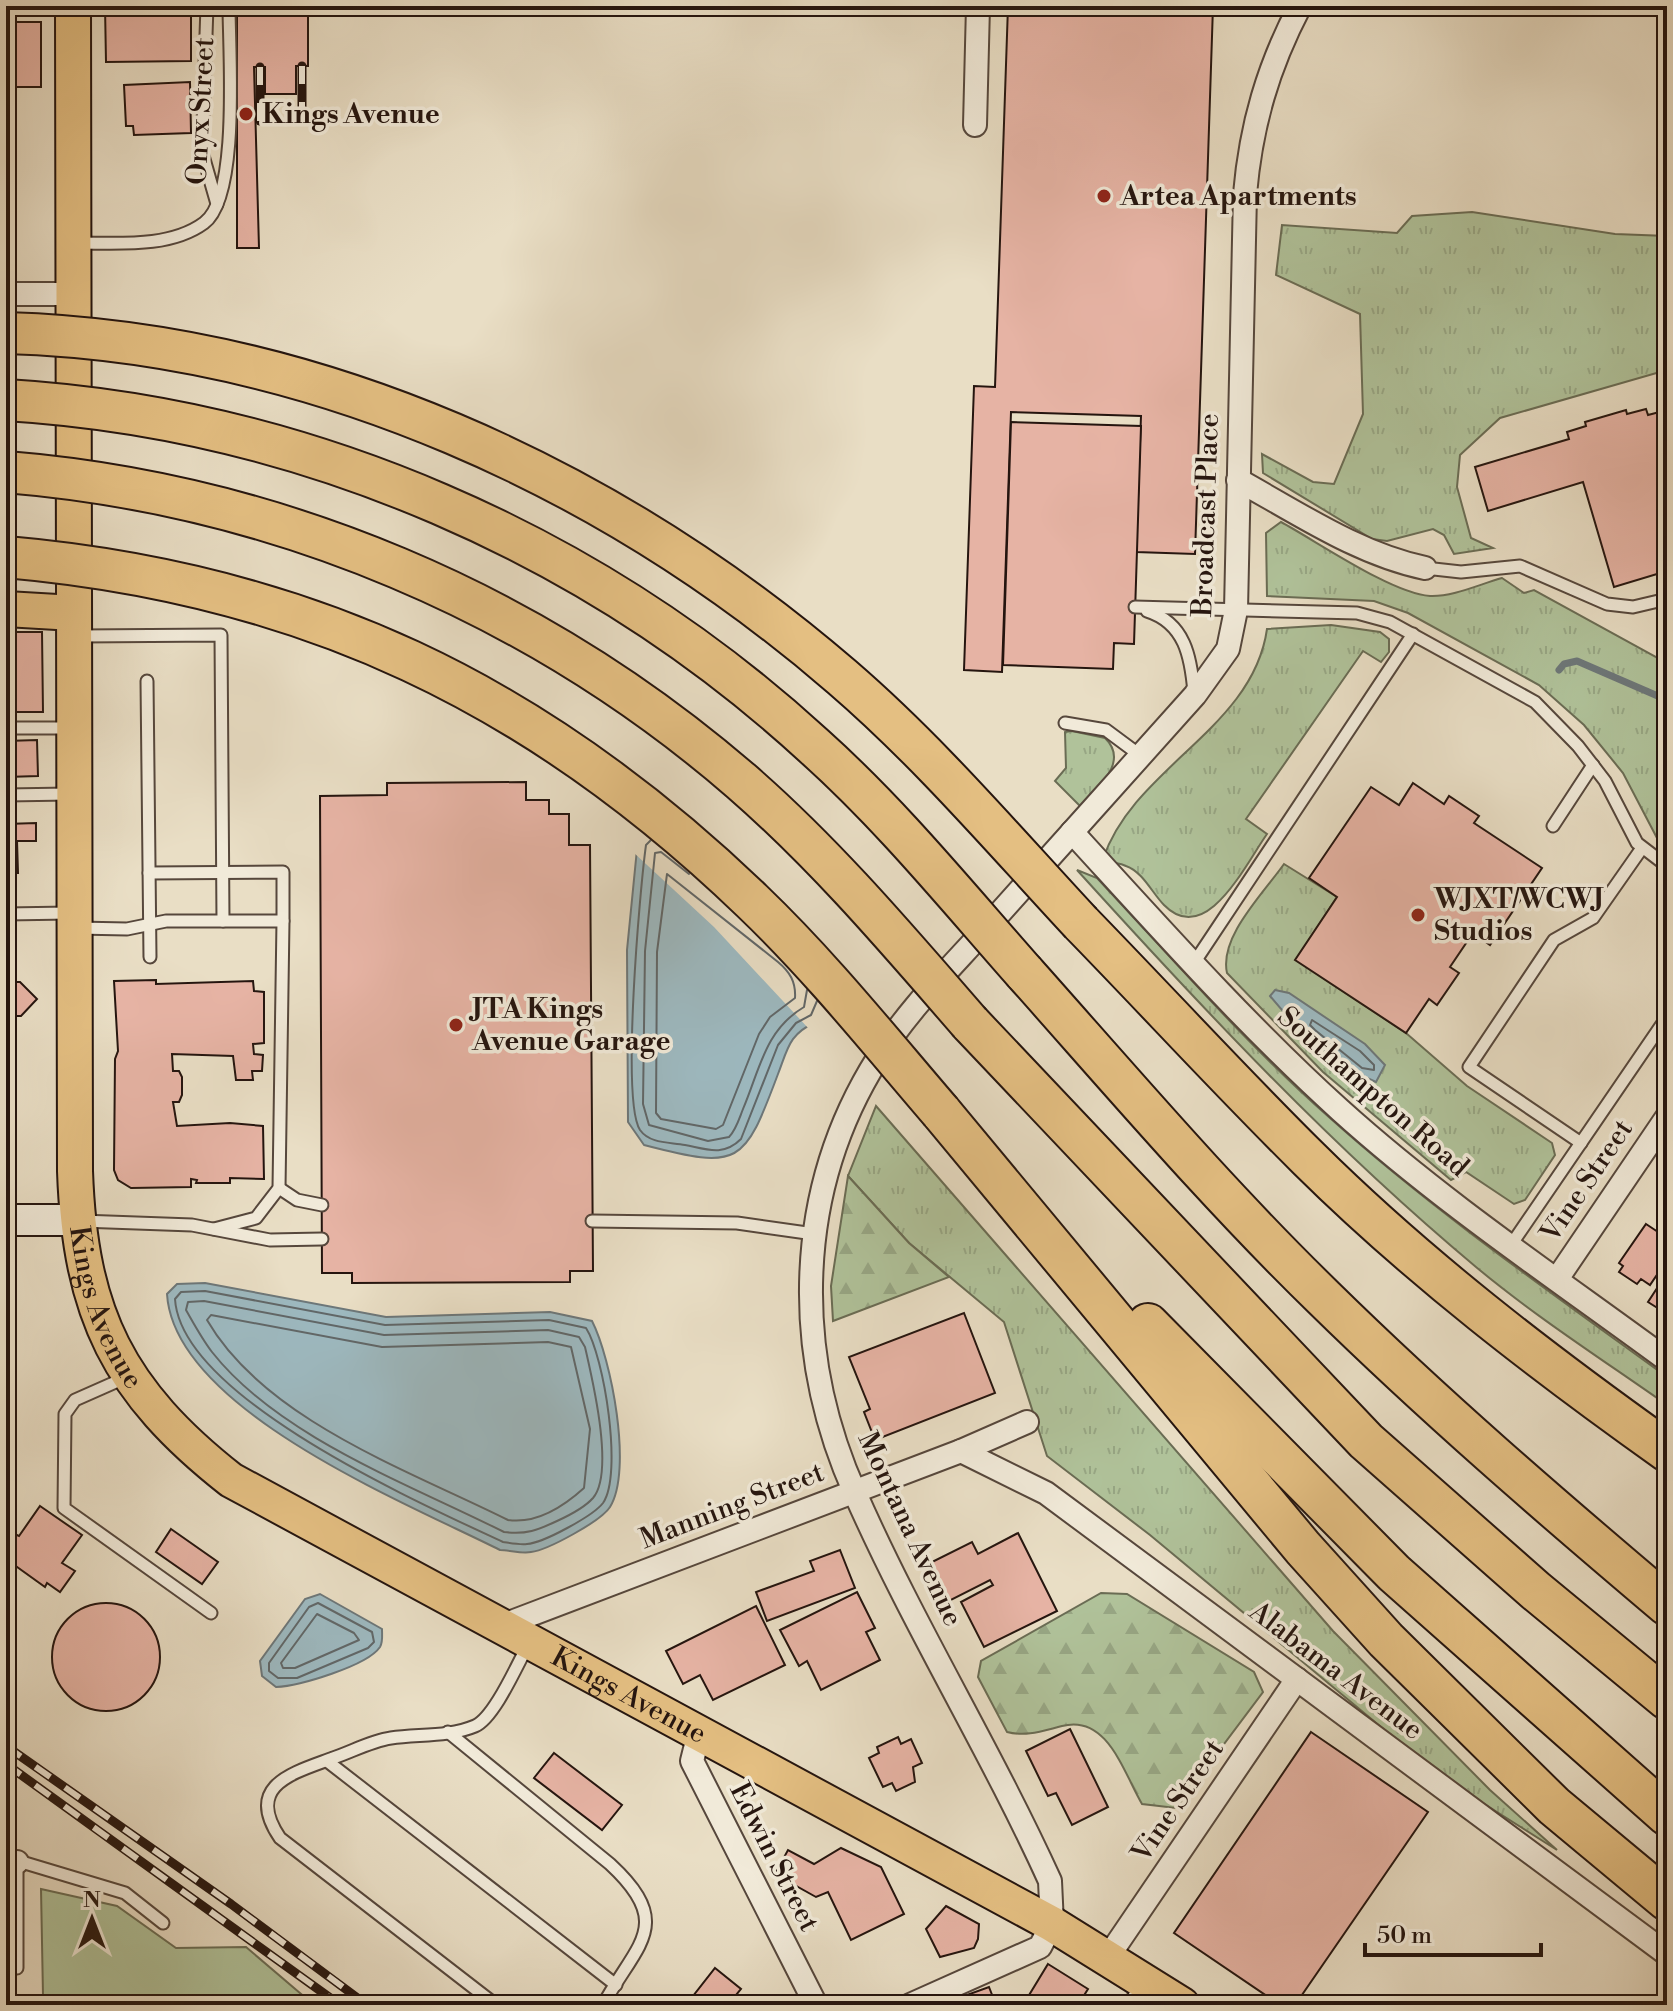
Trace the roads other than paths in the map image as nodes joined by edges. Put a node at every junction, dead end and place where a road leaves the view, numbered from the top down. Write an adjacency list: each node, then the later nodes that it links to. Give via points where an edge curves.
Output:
1 (73, 6): 8 (main road, Kings Avenue)
2 (207, 6): 7 (lane, via 202,152)
3 (229, 6): 7 (lane, Onyx Street, via 228,156)
4 (978, 6): 6 (street)
5 (1300, 6): 14 (street, Broadcast Place, via 1271,69 1250,147)
6 (975, 125)
7 (217, 209): 8 (lane, Onyx Street, via 206,222 180,236 136,243)
8 (73, 242): 10 (main road, Kings Avenue)
9 (6, 294): 10 (street)
10 (73, 294): 20 (main road, Kings Avenue)
11 (6, 333): 63 (highway, bridge, via 130,342 216,358 299,379 437,427 579,494 723,583 844,678 938,769 1310,1160 1435,1272)
12 (6, 400): 65 (highway, bridge, via 135,414 275,445 426,499 577,573 685,642 815,746 903,835 1198,1167 1322,1297 1497,1462)
13 (6, 472): 69 (highway, bridge, via 149,491 270,521 390,564 540,638 645,705 743,783 853,890 970,1023 1366,1441)
14 (1238, 480): 16 (street, via 1355,545); 19 (street, Broadcast Place)
15 (6, 557): 46 (highway, bridge, via 134,572 296,613 412,660 523,719 626,789 754,902)
16 (1425, 568): 17 (lane, via 1461,572 1520,566 1607,604 1633,607)
17 (1667, 599)
18 (6, 609): 20 (main road)
19 (1236, 610): 21 (lane, via 1369,615); 23 (street, Broadcast Place, via 1228,649); 23 (lane, via 1135,607 1164,617 1181,636)
20 (74, 624): 25 (main road, Kings Avenue); 36 (lane, via 221,635)
21 (1413, 634): 28 (lane, via 1525,694); 43 (lane)
22 (147, 681): 35 (lane)
23 (1195, 695): 27 (street, Broadcast Place)
24 (1065, 723): 27 (lane, via 1106,730)
25 (74, 727): 26 (lane); 29 (main road, Kings Avenue)
26 (6, 728)
27 (1141, 756): 32 (street, Broadcast Place)
28 (1593, 765): 31 (lane); 33 (lane)
29 (74, 794): 30 (lane); 38 (main road, Kings Avenue)
30 (6, 795)
31 (1553, 826)
32 (1072, 832): 43 (street, Southampton Road); 44 (street, Broadcast Place)
33 (1642, 848): 34 (lane); 48 (lane, via 1593,918 1554,940 1469,1067)
34 (1667, 866)
35 (149, 873): 36 (lane); 41 (lane)
36 (223, 873): 39 (lane); 40 (lane, via 283,872)
37 (6, 914): 38 (lane)
38 (74, 921): 41 (lane, via 127,929); 52 (main road, Kings Avenue)
39 (223, 921): 40 (lane); 41 (lane)
40 (283, 921): 49 (lane)
41 (150, 924): 42 (lane)
42 (150, 957)
43 (1194, 963): 57 (street, Southampton Road, via 1342,1112)
44 (911, 1013): 55 (street, Montana Avenue, via 879,1056 844,1122)
45 (1667, 1017): 48 (lane)
46 (941, 1112): 73 (highway, via 1362,1542); 75 (highway, via 1365,1617 1554,1806)
47 (1667, 1117): 58 (street, Vine Street)
48 (1581, 1143): 57 (lane)
49 (279, 1188): 50 (lane, via 293,1199); 54 (lane, via 256,1218)
50 (322, 1205)
51 (6, 1220): 52 (street)
52 (77, 1220): 54 (lane); 60 (main road, Kings Avenue, via 93,1302)
53 (592, 1221): 55 (lane, via 737,1223)
54 (214, 1229): 56 (lane, via 270,1240)
55 (814, 1234): 64 (street, Montana Avenue, via 811,1335 820,1395)
56 (322, 1239)
57 (1511, 1245): 58 (street, Southampton Road)
58 (1557, 1279): 59 (street, Southampton Road)
59 (1667, 1360)
60 (128, 1377): 66 (lane, via 75,1400 65,1414 64,1508); 67 (main road, Kings Avenue, via 187,1446 231,1480)
61 (1027, 1422): 62 (street, Manning Street)
62 (961, 1451): 64 (street, Manning Street); 68 (street, Alabama Avenue, via 1046,1493)
63 (1667, 1451)
64 (854, 1492): 67 (street, Manning Street); 77 (street, Montana Avenue, via 1050,1881)
65 (1667, 1605)
66 (211, 1613)
67 (516, 1634): 70 (lane, via 489,1714 477,1725); 71 (main road, Kings Avenue)
68 (1297, 1679): 78 (street, Alabama Avenue); 79 (street, Vine Street)
69 (1667, 1699)
70 (448, 1732): 72 (lane, via 387,1739); 81 (lane, via 629,1881 642,1901 643,1939)
71 (699, 1733): 77 (main road, Kings Avenue); 85 (street, Edwin Street, via 692,1761)
72 (327, 1761): 81 (lane); 83 (lane, via 275,1784 267,1807 276,1831)
73 (1667, 1815)
74 (10, 1858): 76 (lane, via 125,1893); 80 (lane, via 17,1968)
75 (1667, 1900)
76 (163, 1923)
77 (1052, 1924): 79 (main road, Kings Avenue); 86 (street, via 1040,1947)
78 (1667, 1954)
79 (1108, 1957): 82 (main road, Kings Avenue)
80 (6, 1968)
81 (616, 1985): 84 (lane)
82 (1136, 1993): 87 (main road, Kings Avenue)
83 (496, 2005)
84 (603, 2005)
85 (816, 2005)
86 (910, 2005)
87 (1182, 2005)

